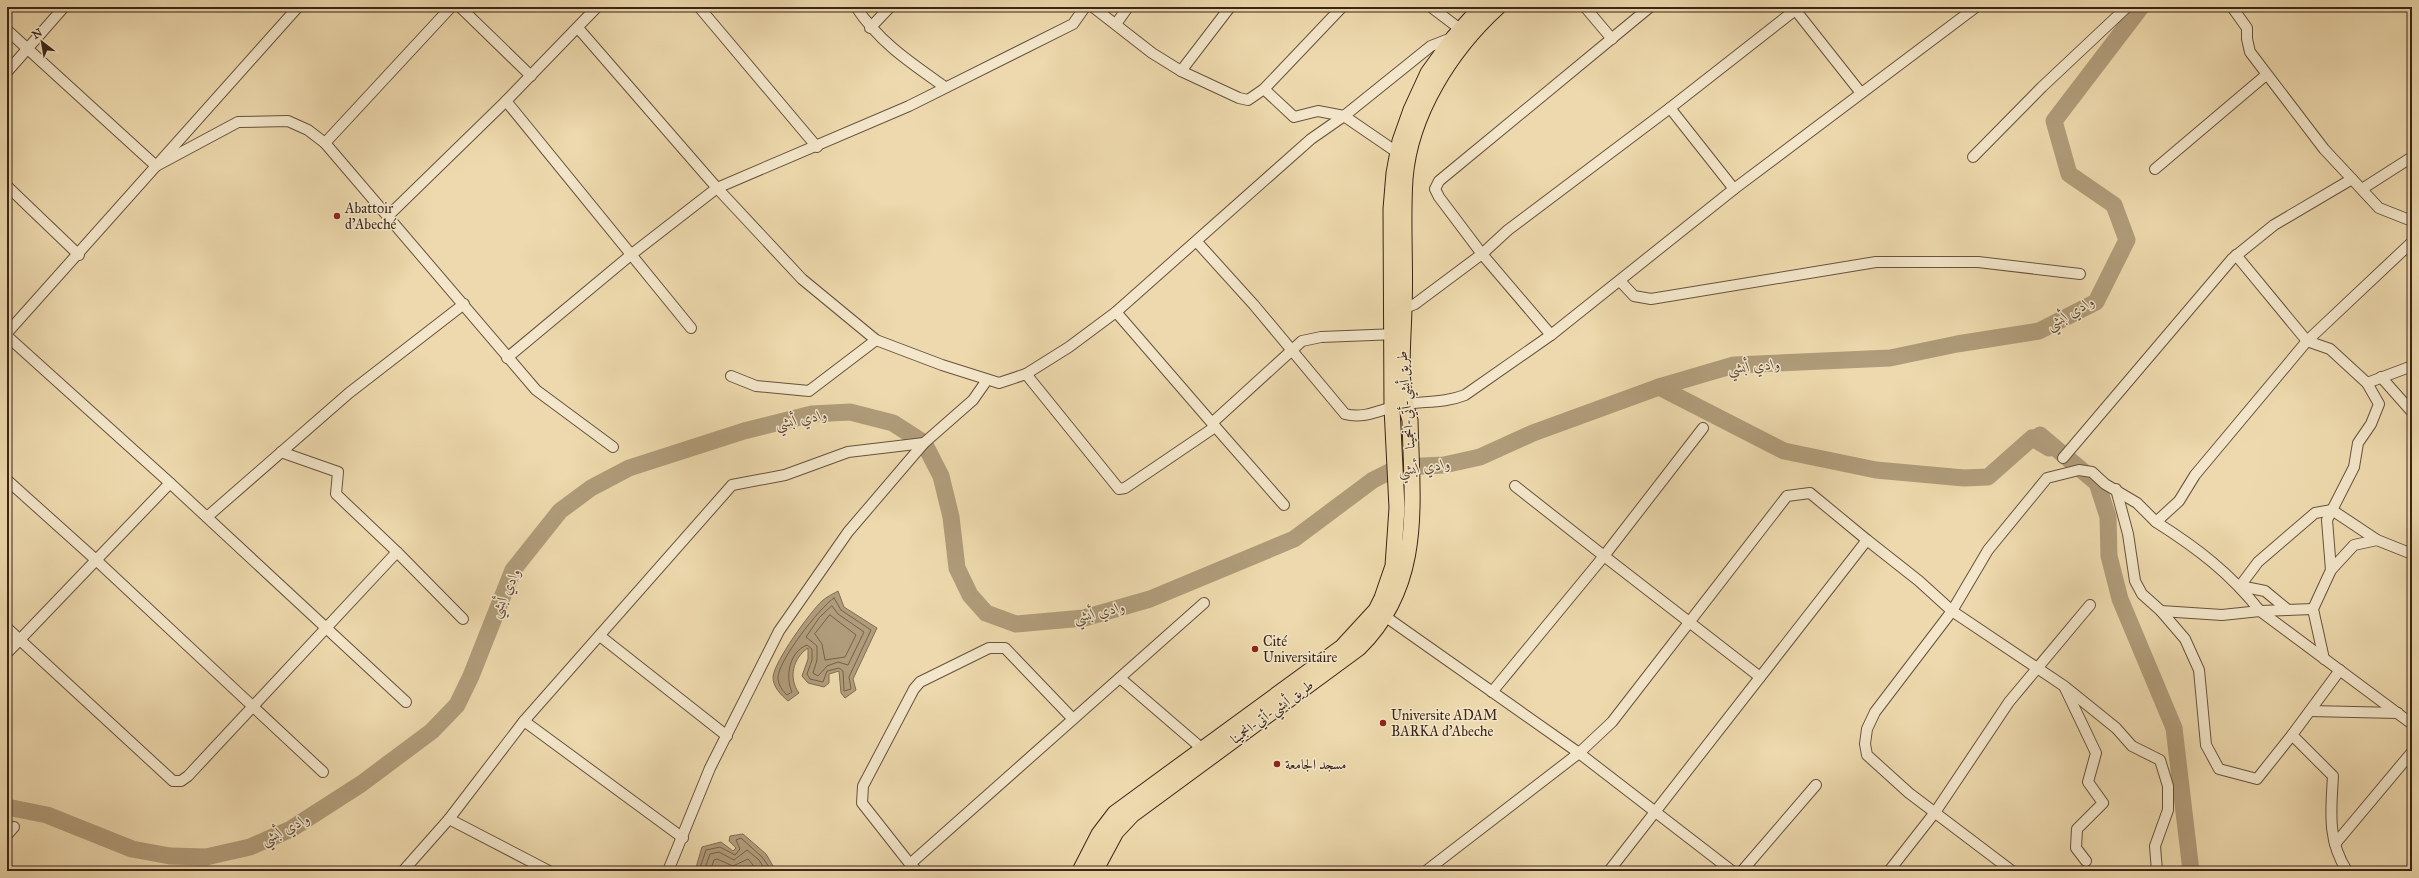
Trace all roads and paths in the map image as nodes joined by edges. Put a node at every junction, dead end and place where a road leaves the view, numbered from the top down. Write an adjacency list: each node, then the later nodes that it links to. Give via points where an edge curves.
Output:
1 (64, 7): 29 (street)
2 (298, 7): 45 (street)
3 (451, 7): 40 (street)
4 (460, 7): 33 (street)
5 (597, 7): 24 (street)
6 (699, 7): 41 (street)
7 (856, 7): 25 (street)
8 (890, 7): 25 (street)
9 (1085, 7): 34 (street, via 1073,24)
10 (1093, 7): 23 (street)
11 (1128, 7): 23 (street)
12 (1230, 7): 30 (street)
13 (1342, 7): 35 (street)
14 (1431, 7): 27 (street)
15 (1481, 7): 27 (highway)
16 (1498, 7): 42 (highway, via 1460,48 1438,82)
17 (1585, 7): 28 (street)
18 (1650, 7): 28 (street)
19 (1976, 7): 36 (street)
20 (2126, 7): 43 (street)
21 (2232, 7): 32 (street, via 2247,28 2250,52)
22 (1796, 8): 36 (street); 38 (street)
23 (1116, 24): 30 (street)
24 (578, 28): 33 (street); 49 (street)
25 (870, 28): 34 (street, via 898,54)
26 (7, 30): 29 (street)
27 (1457, 33): 39 (street, via 1431,46); 42 (highway, via 1422,86 1411,110)
28 (1612, 39): 57 (street, via 1438,181 1435,189 1439,196)
29 (28, 49): 31 (street); 45 (street)
30 (1181, 71): 35 (street, via 1248,100)
31 (7, 72)
32 (2266, 75): 46 (street); 47 (street, via 2324,150)
33 (531, 76): 37 (street)
34 (945, 87): 41 (street)
35 (1264, 89): 39 (street, via 1294,117 1318,111)
36 (1861, 93): 50 (street)
37 (506, 101): 52 (street); 56 (street)
38 (1670, 108): 50 (street); 57 (street, via 1508,230)
39 (1344, 116): 42 (street); 54 (street, via 1312,139)
40 (325, 143): 45 (street, via 308,130 288,121 238,122); 52 (street)
41 (817, 147): 49 (street)
42 (1403, 156): 63 (highway, via 1391,209)
43 (1973, 157)
44 (2412, 157): 51 (street)
45 (156, 166): 58 (street)
46 (2155, 169)
47 (2352, 179): 51 (street); 59 (street, via 2274,225)
48 (7, 186): 58 (street)
49 (717, 188): 56 (street); 69 (street, via 802,279)
50 (1734, 189): 61 (street)
51 (2362, 189): 53 (street, via 2379,208)
52 (388, 216): 62 (street)
53 (2412, 221)
54 (1197, 242): 64 (street); 71 (street)
55 (2412, 242): 70 (street)
56 (632, 254): 65 (street); 72 (street)
57 (1482, 254): 63 (street, via 1415,304); 68 (street)
58 (79, 255): 66 (street)
59 (2236, 255): 70 (street); 86 (street)
60 (2080, 274): 61 (street, via 1978,262 1876,262 1651,299 1634,296)
61 (1620, 281): 68 (street)
62 (464, 304): 72 (street); 85 (street, via 349,393)
63 (1398, 310): 67 (highway)
64 (1116, 312): 74 (street, via 1069,347); 81 (street)
65 (691, 328)
66 (7, 334): 88 (street)
67 (1396, 334): 71 (street, via 1311,338 1302,341); 79 (highway)
68 (1551, 335): 79 (street, via 1465,396)
69 (876, 340): 75 (street, via 809,390 756,386); 77 (street)
70 (2307, 341): 78 (street, via 2330,349); 95 (street, via 2195,475 2179,501)
71 (1292, 352): 79 (street, via 1345,414 1355,417); 81 (street)
72 (507, 358): 84 (street, via 536,390)
73 (2412, 366): 76 (street)
74 (1026, 374): 77 (street, via 999,383); 81 (street, via 1118,489 1125,488)
75 (731, 376)
76 (2381, 377): 78 (street); 80 (street)
77 (987, 380): 83 (street, via 973,400)
78 (2367, 383): 93 (street, via 2379,404 2371,424 2358,443 2354,467)
79 (1396, 411): 92 (highway); 92 (highway, طريق أبشي-أتي-انجمينا, via 1410,420)
80 (2412, 412)
81 (1213, 425): 91 (street)
82 (1703, 428): 101 (street)
83 (924, 443): 117 (street, via 848,452 785,474 732,486); 135 (street, via 848,532 779,631)
84 (613, 447)
85 (282, 452): 94 (street); 99 (street, via 338,472 336,494)
86 (2063, 458)
87 (7, 480): 102 (street)
88 (170, 483): 94 (street); 102 (street)
89 (1515, 486): 101 (street)
90 (2116, 490): 95 (street, via 2138,503); 109 (street, via 2092,472 2079,470 2047,478 1988,550); 110 (street, via 2128,534 2135,581 2142,594)
91 (1284, 505)
92 (1404, 508): 96 (highway)
93 (2332, 510): 98 (street); 103 (street, via 2328,520); 104 (street, via 2315,513 2258,562)
94 (207, 517): 115 (street)
95 (2156, 522): 104 (street, via 2198,549)
96 (1404, 528): 112 (highway, طريق أبشي-أتي-انجمينا, via 1405,573); 136 (highway, via 1382,598 1359,631 1342,647)
97 (1867, 540): 109 (street); 114 (street, via 1810,493 1787,496); 123 (street)
98 (2377, 540): 100 (street); 103 (street, via 2354,544)
99 (397, 552): 113 (street); 115 (street)
100 (2412, 554)
101 (1604, 556): 114 (street); 126 (street)
102 (95, 559): 118 (street); 128 (street)
103 (2331, 570): 107 (street)
104 (2240, 586): 108 (street, via 2265,591); 111 (street)
105 (1204, 603): 124 (street)
106 (2090, 605): 121 (street)
107 (2313, 609): 108 (street); 120 (street)
108 (2288, 610): 111 (street)
109 (1952, 611): 121 (street); 142 (street, via 1875,712 1867,729 1865,744 1867,755 1880,768 1909,793)
110 (2161, 611): 111 (street, via 2222,615); 134 (street, via 2185,639 2199,670 2206,746 2219,769 2257,780)
111 (2260, 611): 120 (street)
112 (1386, 617): 126 (street); 136 (highway, طريق أبشي-أتي-انجمينا, via 1359,648)
113 (463, 619)
114 (1689, 622): 123 (street); 138 (street, via 1612,722)
115 (326, 626): 127 (street); 128 (street)
116 (7, 628): 118 (street)
117 (600, 636): 132 (street); 135 (street)
118 (20, 640): 119 (street); 128 (street, via 173,781 180,781 188,776)
119 (7, 654)
120 (2324, 659): 122 (street)
121 (2036, 669): 125 (street); 142 (street, via 2009,702)
122 (2340, 670): 129 (street); 130 (street)
123 (1760, 677): 141 (street)
124 (1120, 678): 131 (street); 136 (street)
125 (2064, 686): 146 (street, via 2096,753 2088,782 2103,803 2077,829 2076,848); 159 (street, via 2116,728 2132,746 2160,760 2168,786 2168,810 2155,846)
126 (1492, 692): 138 (street)
127 (406, 702)
128 (255, 707): 139 (street)
129 (2310, 711): 130 (street); 134 (street)
130 (2398, 713): 133 (street)
131 (1073, 719): 147 (street); 147 (street, via 1005,648 989,648 920,682 863,786 861,795 862,803)
132 (524, 721): 143 (street); 144 (street)
133 (2412, 724)
134 (2292, 735): 145 (street, via 2333,776 2330,826)
135 (727, 736): 144 (street, via 710,768)
136 (1206, 752): 151 (highway, via 1114,813 1099,834); 152 (highway, طريق أبشي-أتي-انجمينا, via 1132,815 1116,832)
137 (2412, 752): 145 (street)
138 (1579, 753): 141 (street); 153 (street)
139 (323, 772)
140 (1816, 785): 156 (street)
141 (1656, 811): 154 (street); 155 (street)
142 (1936, 811): 157 (street); 158 (street)
143 (449, 819): 148 (street); 149 (street)
144 (683, 838): 150 (street)
145 (2335, 844): 160 (street)
146 (2086, 861)
147 (914, 867)
148 (403, 871)
149 (549, 871)
150 (668, 871)
151 (1080, 871)
152 (1095, 871)
153 (1426, 871)
154 (1609, 871)
155 (1732, 871)
156 (1742, 871)
157 (1889, 871)
158 (2012, 871)
159 (2157, 871)
160 (2346, 871)

